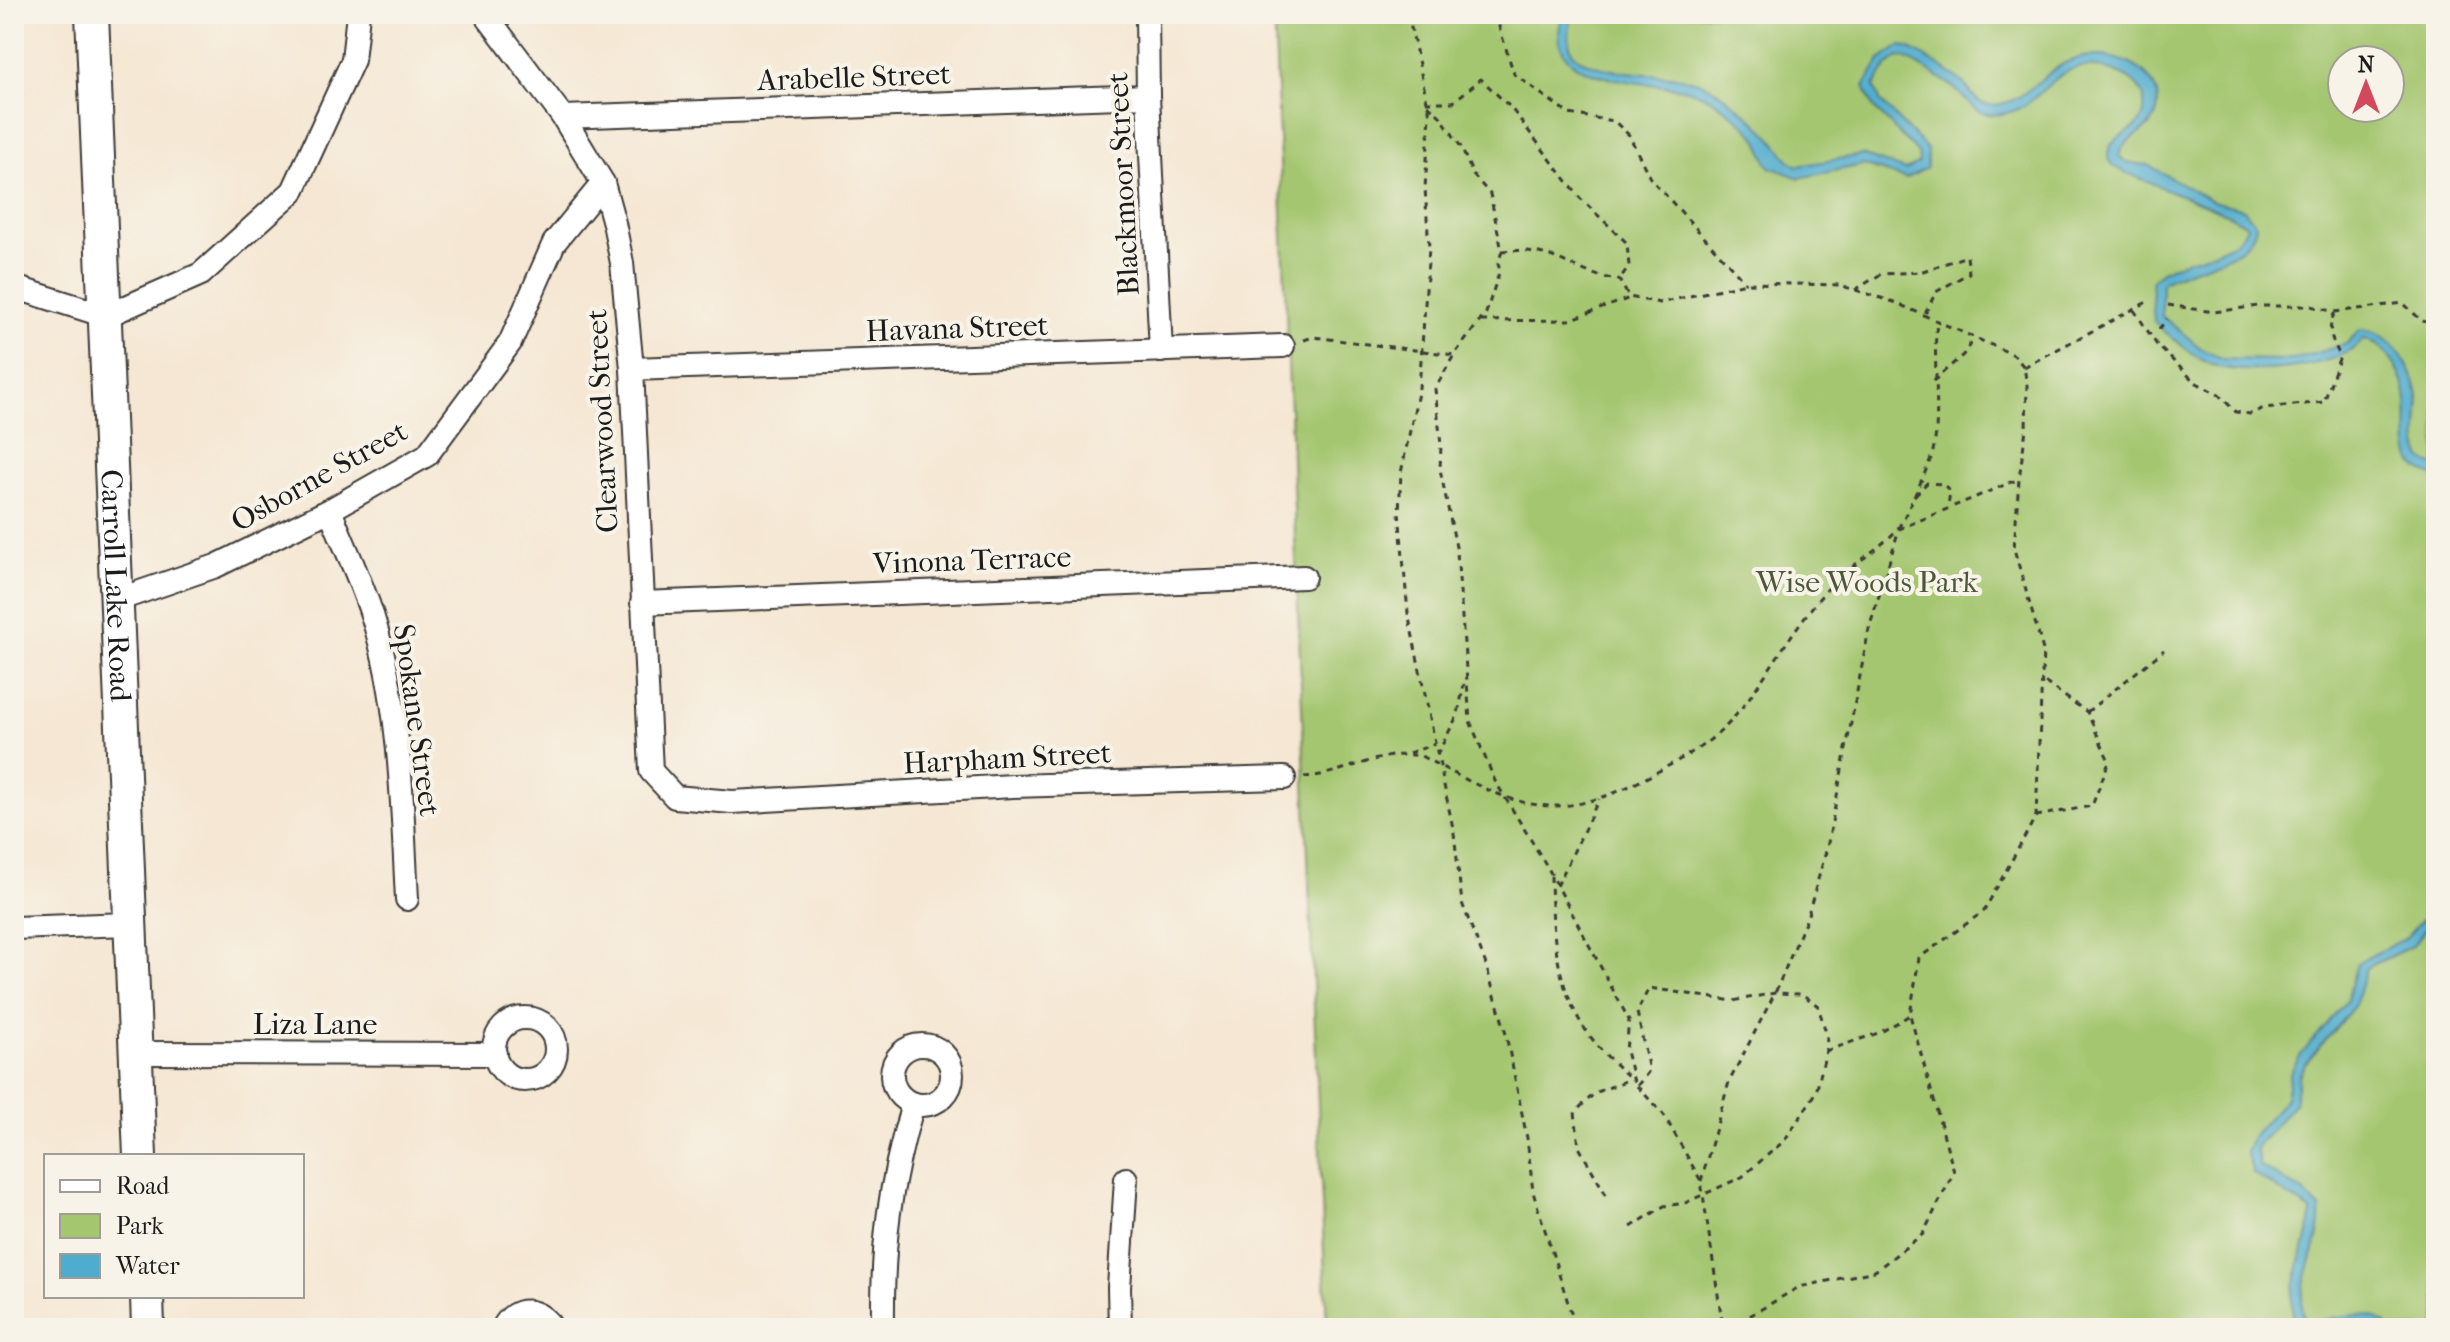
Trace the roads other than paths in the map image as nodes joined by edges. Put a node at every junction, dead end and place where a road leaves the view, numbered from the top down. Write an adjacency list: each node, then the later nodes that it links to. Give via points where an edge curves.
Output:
1 (92, 14): 9 (street, Carroll Lake Road)
2 (358, 14): 9 (street, via 353,60 293,191 201,274)
3 (485, 14): 6 (street, Clearwood Street)
4 (1147, 14): 5 (street, Blackmoor Street)
5 (1148, 96): 6 (street, Arabelle Street); 11 (street, Blackmoor Street)
6 (563, 117): 7 (street, Clearwood Street)
7 (603, 183): 12 (street, Clearwood Street, via 622,263); 13 (street, Osborne Street, via 554,243 510,343 427,455)
8 (14, 287): 9 (street)
9 (106, 316): 15 (street, Carroll Lake Road)
10 (1283, 346): 11 (street, Havana Street)
11 (1161, 351): 12 (street, Havana Street)
12 (632, 369): 16 (street, Clearwood Street)
13 (330, 510): 15 (street, Osborne Street, via 216,566); 19 (street, Spokane Street, via 374,619 388,685 401,781)
14 (1304, 577): 16 (street, Vinona Terrace)
15 (117, 600): 20 (street, Carroll Lake Road)
16 (642, 603): 18 (street, Clearwood Street, via 651,771 675,797)
17 (1284, 778): 18 (street, Harpham Street)
18 (732, 802)
19 (407, 899)
20 (129, 924): 21 (street); 22 (street, Carroll Lake Road)
21 (14, 928)
22 (135, 1053): 23 (street, Liza Lane); 25 (street, Carroll Lake Road)
23 (495, 1054)
24 (913, 1104): 31 (street, via 888,1205)
25 (140, 1154)
26 (1126, 1179): 32 (street)
27 (147, 1298): 28 (street)
28 (148, 1328)
29 (503, 1328): 30 (street, via 522,1311 546,1318)
30 (552, 1328)
31 (883, 1328)
32 (1120, 1328)

